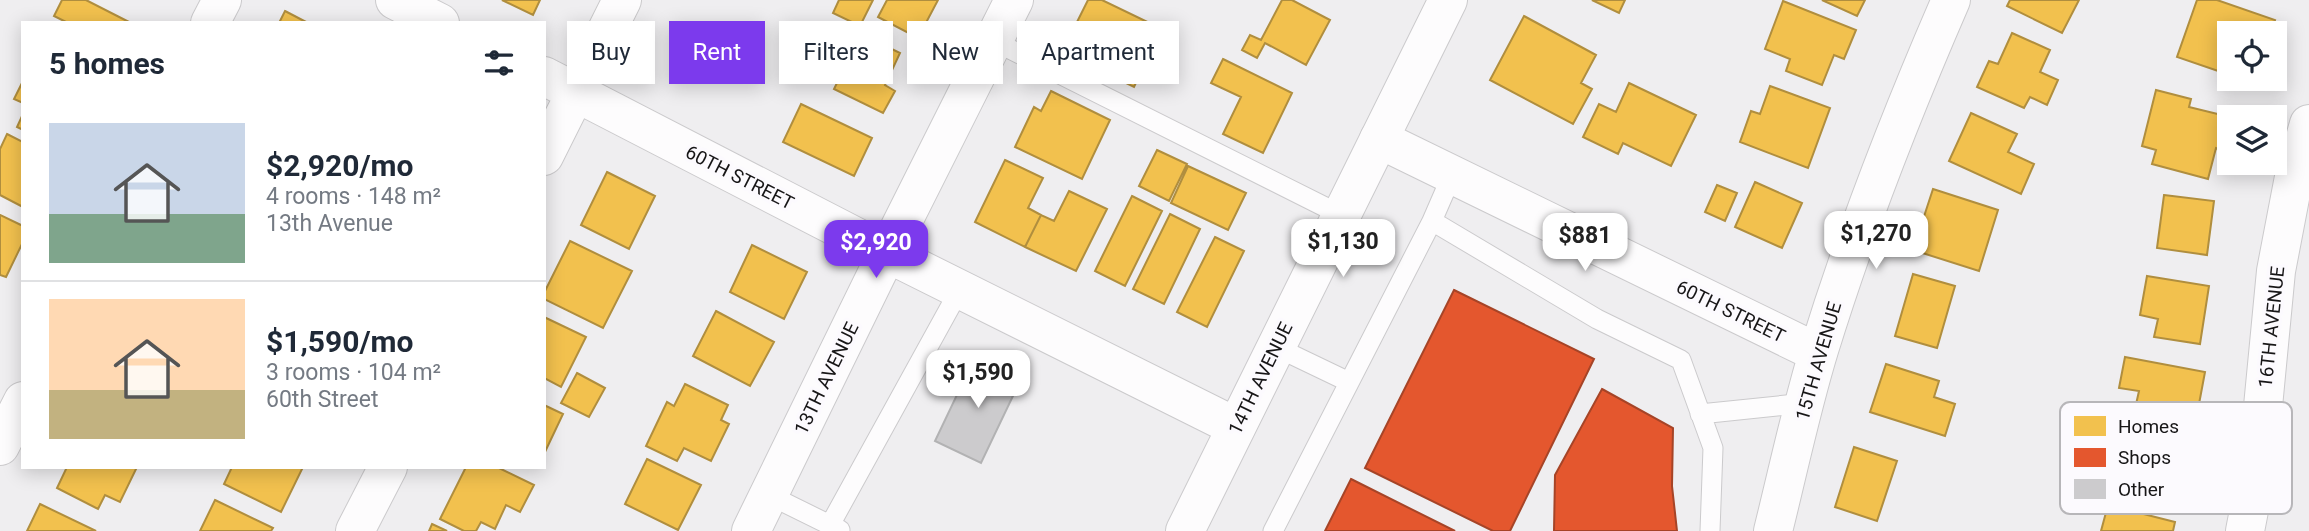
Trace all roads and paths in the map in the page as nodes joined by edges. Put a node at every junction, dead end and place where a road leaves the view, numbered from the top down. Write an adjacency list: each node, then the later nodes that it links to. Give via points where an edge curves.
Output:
1 (222, 0): 7 (street)
2 (395, 0): 8 (street)
3 (622, 0): 11 (street)
4 (1014, 0): 9 (street, 13TH AVENUE)
5 (1448, 0): 14 (street, 14TH AVENUE)
6 (1951, 0): 23 (street, 15TH AVENUE, via 1903,109)
7 (211, 21)
8 (436, 21)
9 (1003, 23)
10 (1003, 46): 18 (lane)
11 (560, 84): 15 (street); 20 (street, 60TH STREET)
12 (972, 84): 20 (street, 13TH AVENUE)
13 (2309, 124): 17 (street, 16TH AVENUE)
14 (1379, 139): 16 (street, 60TH STREET); 18 (street, 14TH AVENUE)
15 (546, 147)
16 (1452, 175): 19 (lane); 23 (street, 60TH STREET)
17 (2302, 180): 25 (street, 16TH AVENUE, via 2276,271)
18 (1341, 215): 22 (street, 14TH AVENUE)
19 (1432, 222): 24 (lane); 28 (lane, via 1597,319 1681,360)
20 (887, 253): 21 (street, 60TH STREET); 32 (street, 13TH AVENUE)
21 (960, 289): 29 (street, 60TH STREET); 33 (lane)
22 (1276, 347): 24 (lane); 29 (street, 14TH AVENUE)
23 (1818, 353): 26 (street, 15TH AVENUE)
24 (1349, 383): 37 (lane)
25 (2263, 402)
26 (1806, 403): 28 (lane); 39 (street, 15TH AVENUE)
27 (21, 405): 30 (street)
28 (1700, 414): 38 (lane, via 1713,448)
29 (1236, 427): 36 (street, 14TH AVENUE)
30 (0, 446)
31 (387, 469): 34 (street)
32 (769, 495): 33 (lane); 35 (street, 13TH AVENUE)
33 (836, 528)
34 (355, 531)
35 (751, 531)
36 (1185, 531)
37 (1273, 531)
38 (1710, 531)
39 (1773, 531)

